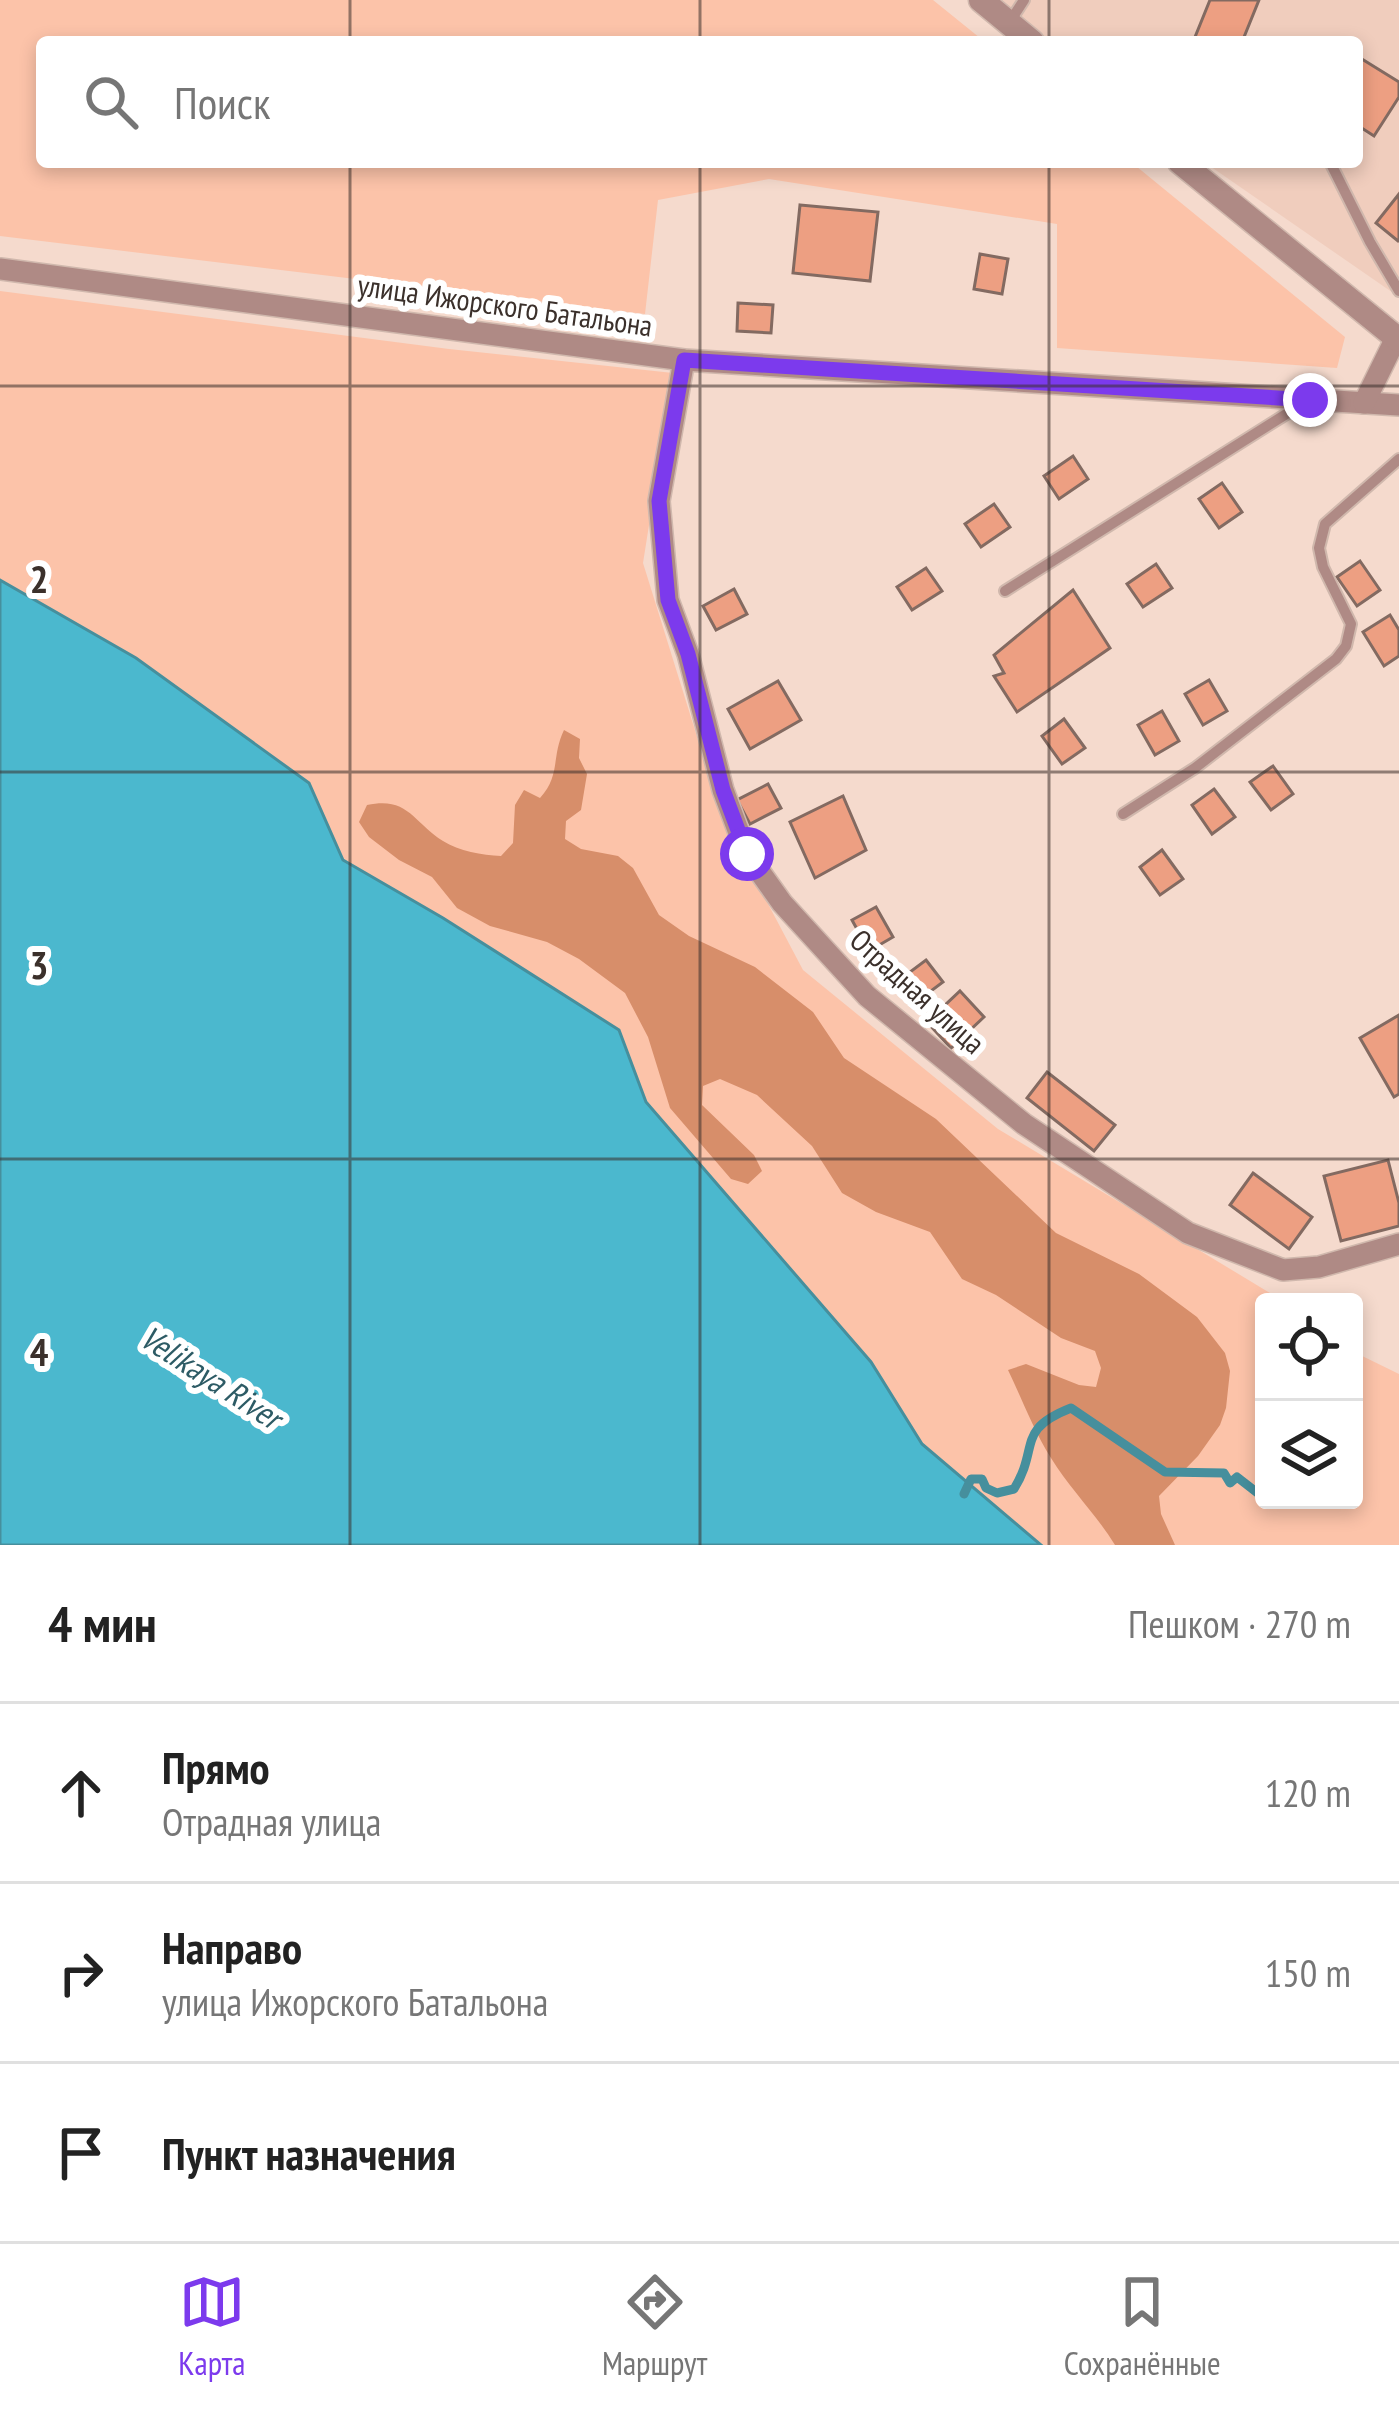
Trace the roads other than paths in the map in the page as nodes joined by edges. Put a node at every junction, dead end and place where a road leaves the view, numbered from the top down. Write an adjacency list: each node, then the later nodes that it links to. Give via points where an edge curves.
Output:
1 (981, 0): 3 (street)
2 (1024, 0): 3 (lane)
3 (1009, 23): 4 (street)
4 (1025, 36)
5 (1187, 168): 9 (street)
6 (1333, 168): 8 (lane)
7 (0, 269): 10 (street, улица Ижорского Батальона)
8 (1399, 291)
9 (1398, 338): 12 (street)
10 (684, 360): 11 (street, улица Ижорского Батальона); 17 (street, Отрадная улица, via 659,501 668,600 739,833 782,903 867,996 1006,1110 1188,1233 1283,1270)
11 (1310, 400): 12 (street, улица Ижорского Батальона); 15 (lane)
12 (1364, 403): 13 (street, улица Ижорского Батальона)
13 (1399, 405)
14 (1399, 459): 16 (lane, via 1324,524 1323,567 1352,624 1336,659)
15 (1005, 591)
16 (1123, 814)
17 (1399, 1244)

